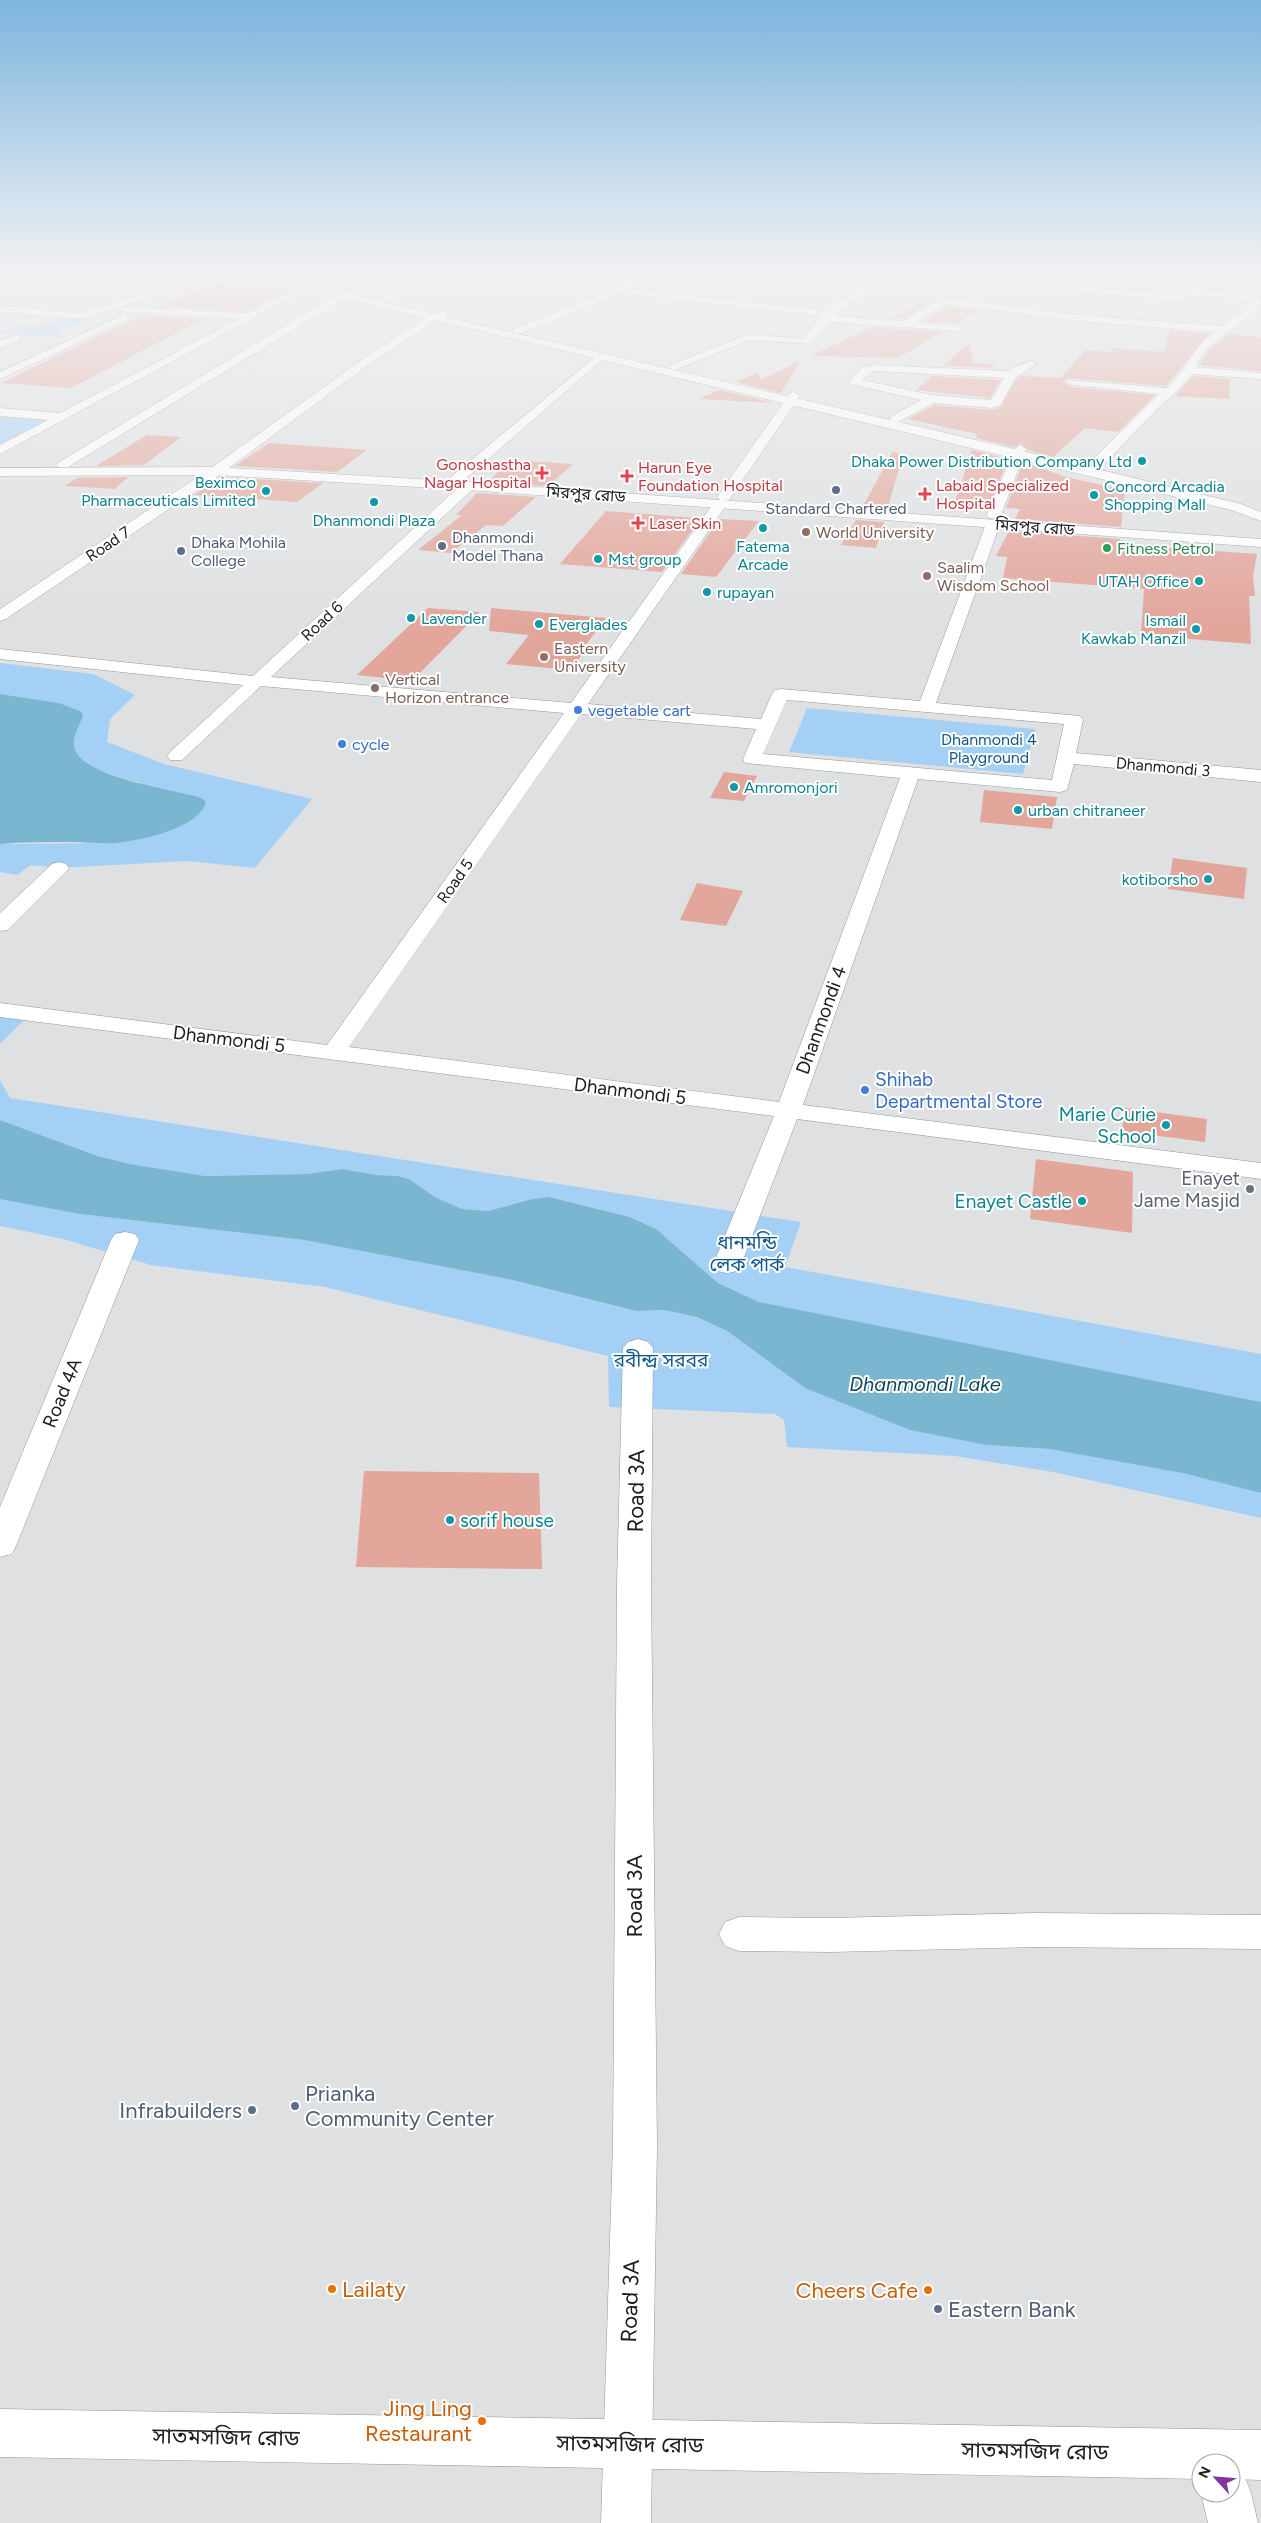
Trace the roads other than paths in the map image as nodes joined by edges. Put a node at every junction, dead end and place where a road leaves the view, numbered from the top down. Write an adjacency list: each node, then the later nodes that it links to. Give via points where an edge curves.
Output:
1 (112, 390): 16 (main road)
2 (188, 390): 21 (main road)
3 (328, 390): 22 (main road, Road 7)
4 (563, 390): 25 (main road, Road 6)
5 (754, 390): 11 (main road)
6 (761, 390): 11 (main road)
7 (890, 390): 12 (main road)
8 (1003, 390): 12 (main road, via 996,403)
9 (1148, 390): 10 (main road)
10 (1170, 392): 23 (main road, via 1170,401)
11 (792, 398): 17 (main road); 19 (main road); 26 (main road, Road 5)
12 (932, 399): 17 (main road)
13 (44, 405): 15 (main road)
14 (0, 412): 15 (main road)
15 (27, 414): 16 (main road)
16 (62, 417): 18 (main road)
17 (896, 419): 19 (main road)
18 (0, 450)
19 (1020, 452): 23 (main road); 28 (main road, via 1236,507); 29 (main road)
20 (0, 464): 21 (main road, মিরপুর রোড)
21 (64, 464): 22 (main road, মিরপুর রোড)
22 (221, 467): 24 (main road, মিরপুর রোড); 25 (main road, মিরপুর রোড); 32 (main road, Road 7)
23 (1100, 467): 27 (main road)
24 (0, 472)
25 (462, 482): 26 (main road, মিরপুর রোড); 34 (main road, Road 6)
26 (722, 500): 29 (main road, মিরপুর রোড); 36 (main road, Road 5)
27 (1261, 508)
28 (1261, 518)
29 (994, 519): 30 (main road, মিরপুর রোড); 31 (main road, মিরপুর রোড); 35 (main road)
30 (1261, 532)
31 (1261, 543)
32 (0, 616)
33 (0, 654): 34 (main road)
34 (256, 681): 36 (main road); 38 (main road, Road 6)
35 (926, 707): 37 (main road, via 781,694); 39 (main road, via 1074,720)
36 (576, 710): 37 (main road); 45 (main road, Road 5)
37 (767, 726): 40 (main road, via 752,759)
38 (176, 756)
39 (1066, 758): 40 (main road, via 1060,786); 41 (main road, Dhanmondi 3)
40 (911, 773): 46 (main road, Dhanmondi 4)
41 (1261, 776)
42 (59, 868): 43 (main road)
43 (0, 925)
44 (0, 1010): 45 (main road, Dhanmondi 5)
45 (333, 1053): 46 (main road, Dhanmondi 5)
46 (788, 1111): 47 (main road, Dhanmondi 5); 49 (main road, Dhanmondi 4)
47 (1261, 1171)
48 (125, 1240): 51 (main road, Road 4A)
49 (727, 1265)
50 (638, 1348): 55 (main road, Road 3A, via 634,1584 635,2145)
51 (0, 1546)
52 (1261, 1932): 53 (main road, via 1035,1930)
53 (739, 1934)
54 (0, 2433): 55 (main road, সাতমসজিদ রোড)
55 (626, 2444): 56 (main road, সাতমসজিদ রোড); 58 (main road, Road 3A)
56 (1191, 2465)
57 (1232, 2503): 59 (main road)
58 (626, 2523)
59 (1233, 2523)

